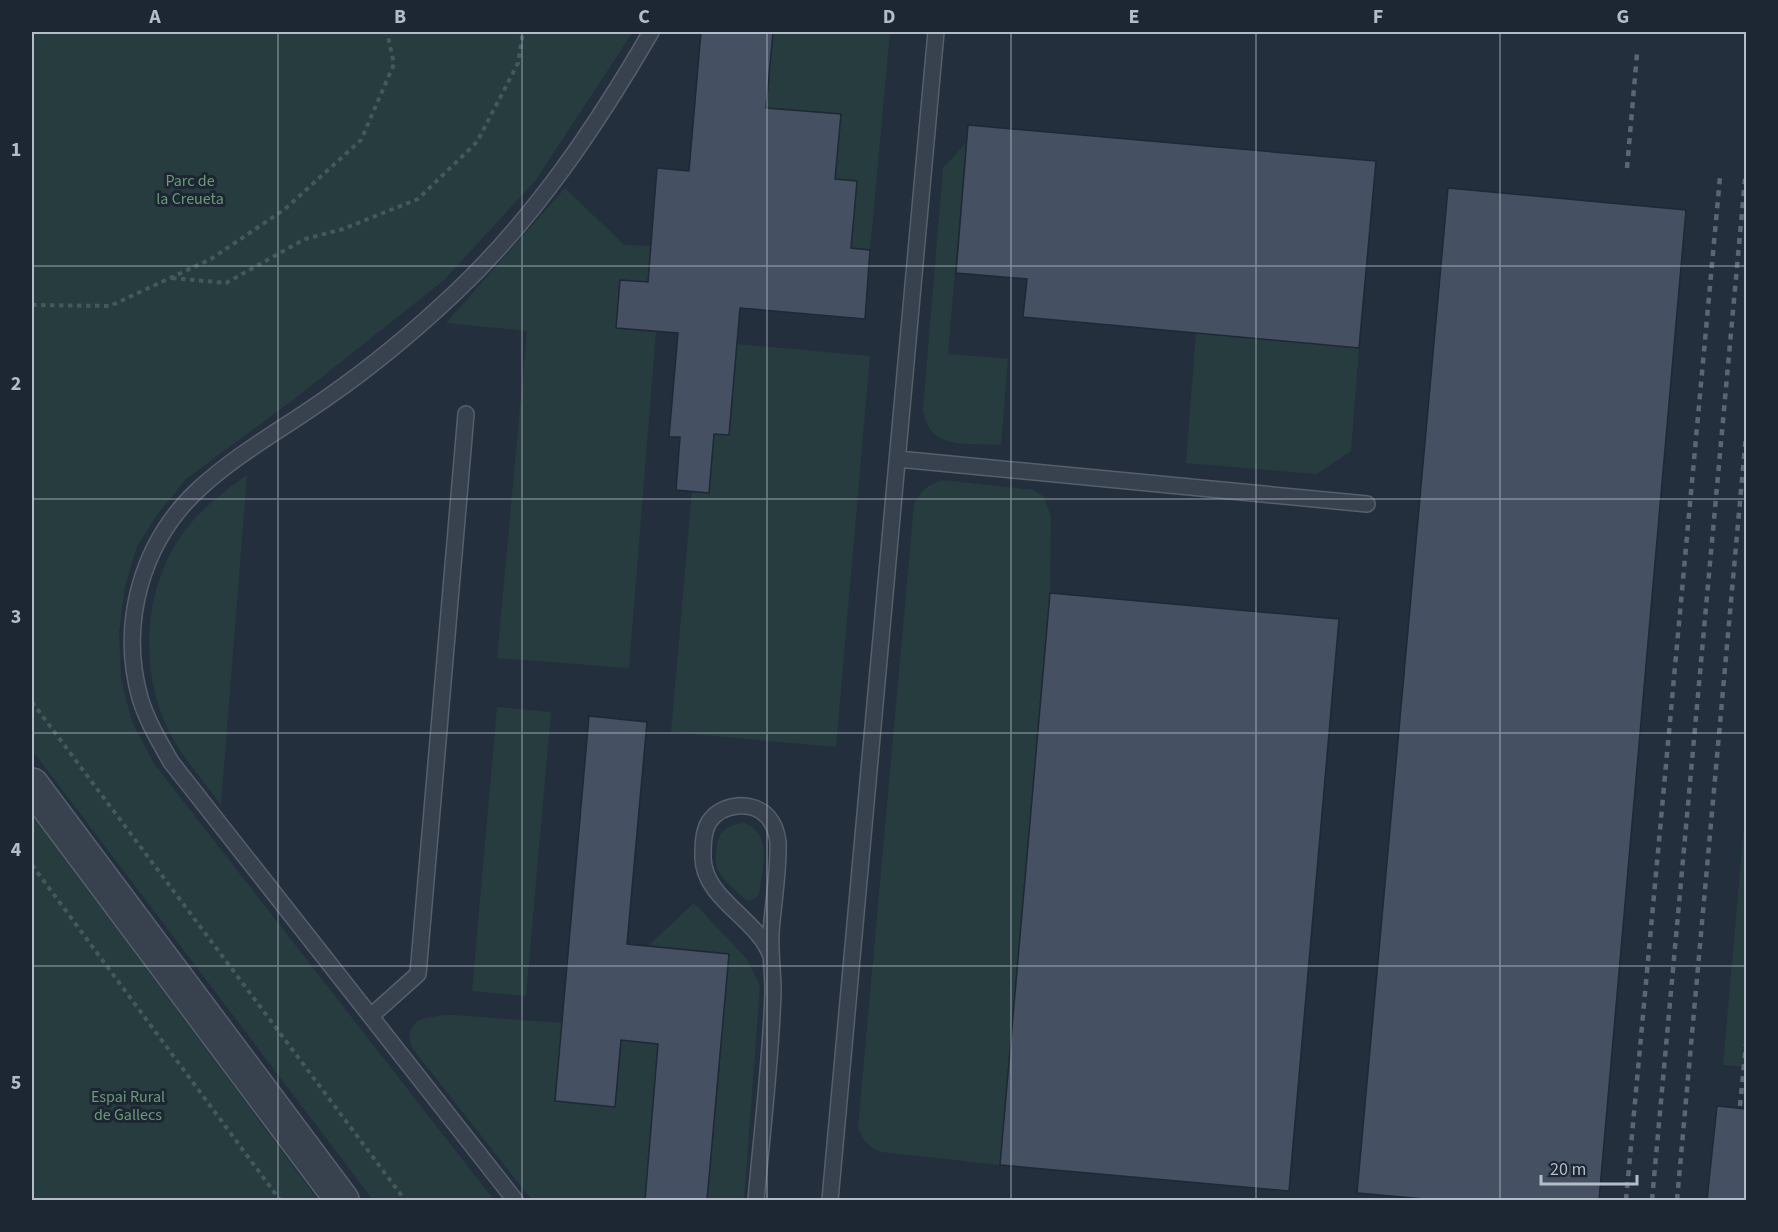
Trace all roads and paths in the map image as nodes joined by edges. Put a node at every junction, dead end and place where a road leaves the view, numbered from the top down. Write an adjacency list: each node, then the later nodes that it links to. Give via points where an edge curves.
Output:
1 (387, 32): 5 (path, via 394,64 361,140 285,209 211,259)
2 (523, 32): 5 (path, via 518,63 477,142 418,199 343,229 305,239 226,283)
3 (651, 32): 14 (lane, via 570,161 516,227 459,289 404,339 201,488 163,531 136,599 133,664 152,730 171,762)
4 (936, 32): 8 (lane)
5 (170, 278): 6 (path, via 110,306)
6 (32, 305)
7 (466, 414): 14 (lane, via 418,974)
8 (897, 459): 9 (lane); 20 (lane)
9 (1367, 504)
10 (32, 702): 17 (path)
11 (32, 785): 16 (street)
12 (32, 865): 15 (path)
13 (771, 956): 13 (lane, via 776,831 759,809 734,806 714,815 705,833 704,868 716,890 762,937); 19 (lane, via 773,991)
14 (371, 1016): 18 (lane)
15 (280, 1200)
16 (342, 1200)
17 (405, 1200)
18 (515, 1200)
19 (756, 1200)
20 (831, 1200)

